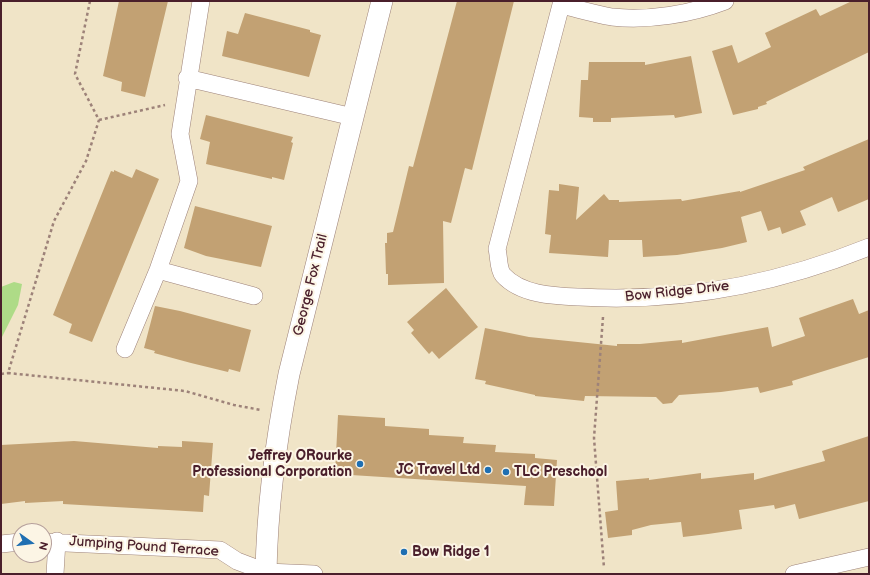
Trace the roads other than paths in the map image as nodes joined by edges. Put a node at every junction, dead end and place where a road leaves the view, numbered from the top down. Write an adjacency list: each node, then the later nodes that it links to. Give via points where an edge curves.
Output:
1 (201, 1): 5 (street)
2 (382, 1): 6 (street, George Fox Trail)
3 (725, 1): 4 (street, via 704,9 647,18 612,17)
4 (562, 3): 7 (street, Bow Ridge Drive, via 497,249 501,273 513,284 551,296 642,299 753,284 829,263)
5 (187, 78): 6 (street); 8 (street, via 180,134 189,181)
6 (353, 117): 16 (street, George Fox Trail, via 281,413)
7 (869, 247)
8 (158, 270): 9 (street); 10 (street)
9 (254, 296)
10 (125, 349)
11 (52, 542): 16 (street, Jumping Pound Terrace, via 220,550)
12 (12, 543): 13 (street)
13 (1, 544)
14 (52, 550): 17 (street, Jumping Pound Terrace)
15 (869, 557): 19 (street)
16 (264, 573): 18 (street, Jumping Pound Terrace)
17 (55, 574)
18 (314, 574)
19 (794, 574)

